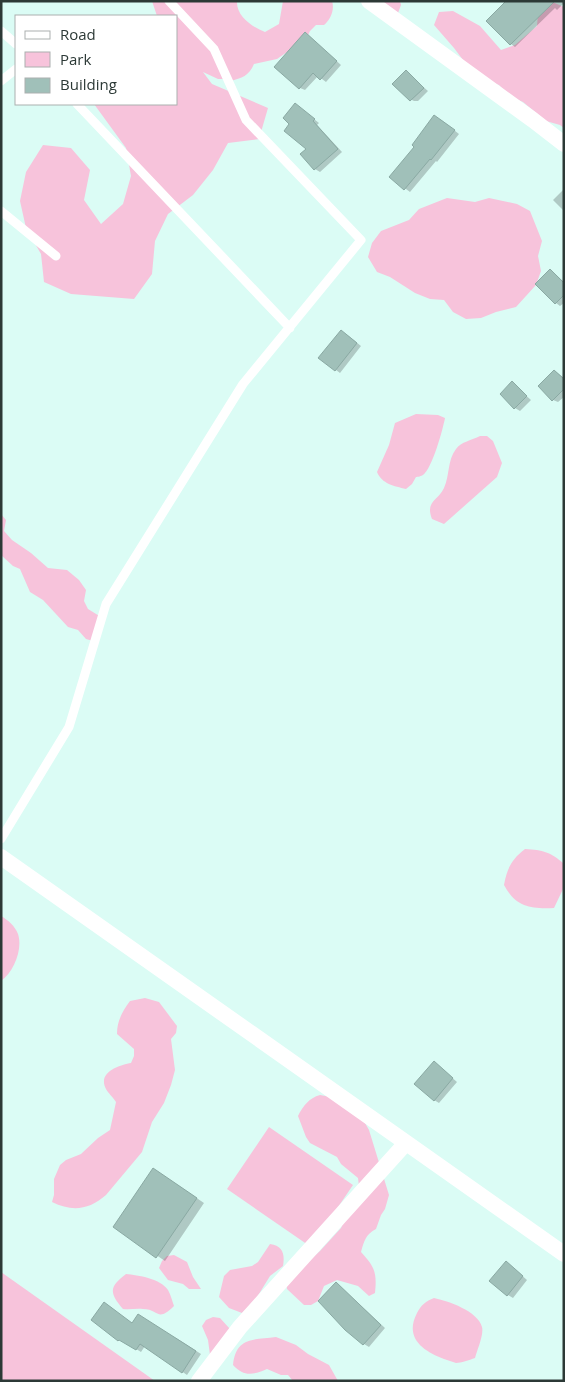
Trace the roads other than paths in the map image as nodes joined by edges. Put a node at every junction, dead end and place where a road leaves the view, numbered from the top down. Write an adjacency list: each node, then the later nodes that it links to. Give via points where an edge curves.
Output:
1 (169, 1): 11 (lane, via 214,49 246,120 361,240)
2 (369, 1): 8 (street)
3 (1, 31): 4 (lane)
4 (15, 43)
5 (15, 70): 6 (lane)
6 (1, 81)
7 (78, 105): 11 (lane)
8 (564, 144)
9 (1, 211): 10 (lane)
10 (56, 256)
11 (290, 328): 12 (lane, via 243,384 106,604 69,727)
12 (1, 839)
13 (1, 857): 14 (street)
14 (406, 1143): 15 (street); 16 (street, via 240,1327)
15 (564, 1254)
16 (199, 1381)

